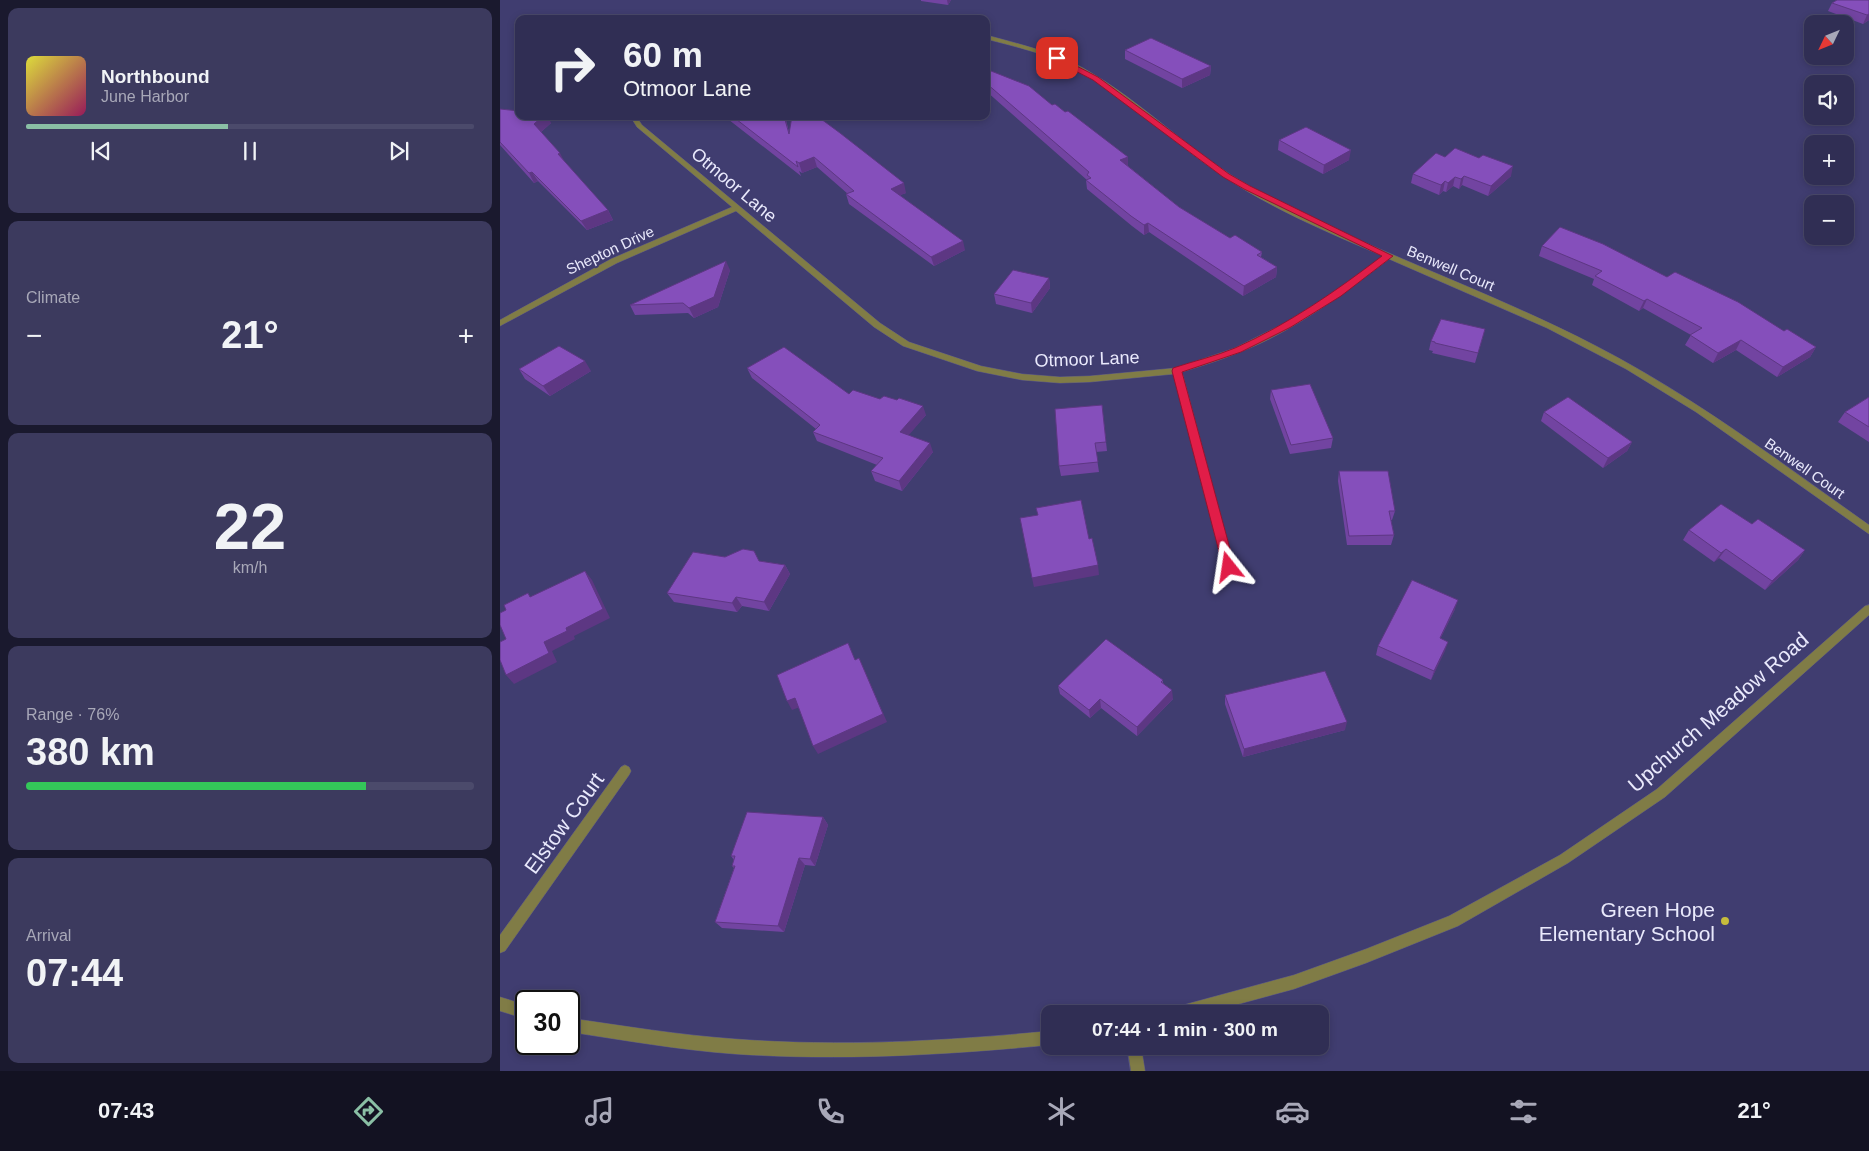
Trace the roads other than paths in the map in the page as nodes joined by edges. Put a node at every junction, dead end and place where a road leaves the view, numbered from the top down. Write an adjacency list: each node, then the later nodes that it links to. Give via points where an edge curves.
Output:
1 (990, 38): 4 (street, Benwell Court, via 1037,51 1078,68 1247,188)
2 (635, 120): 3 (street, Otmoor Lane)
3 (736, 208): 5 (street, Shepton Drive, via 614,261); 6 (street, Otmoor Lane, via 877,325 906,344 1022,377 1060,380)
4 (1388, 256): 6 (street, Otmoor Lane, via 1338,294 1288,325 1238,350); 7 (street, Benwell Court, via 1534,319 1640,373)
5 (500, 323)
6 (1177, 371): 8 (street)
7 (1869, 530)
8 (1229, 567)
9 (1869, 609): 13 (street, Upchurch Meadow Road, via 1662,793 1564,859 1453,921 1294,982)
10 (625, 772): 11 (street, Elstow Court)
11 (500, 946)
12 (500, 1004): 14 (street)
13 (1209, 1005)
14 (515, 1009)
15 (580, 1027): 16 (street, via 756,1048 854,1052)
16 (1041, 1039)
17 (1135, 1055): 18 (street)
18 (1138, 1071)

